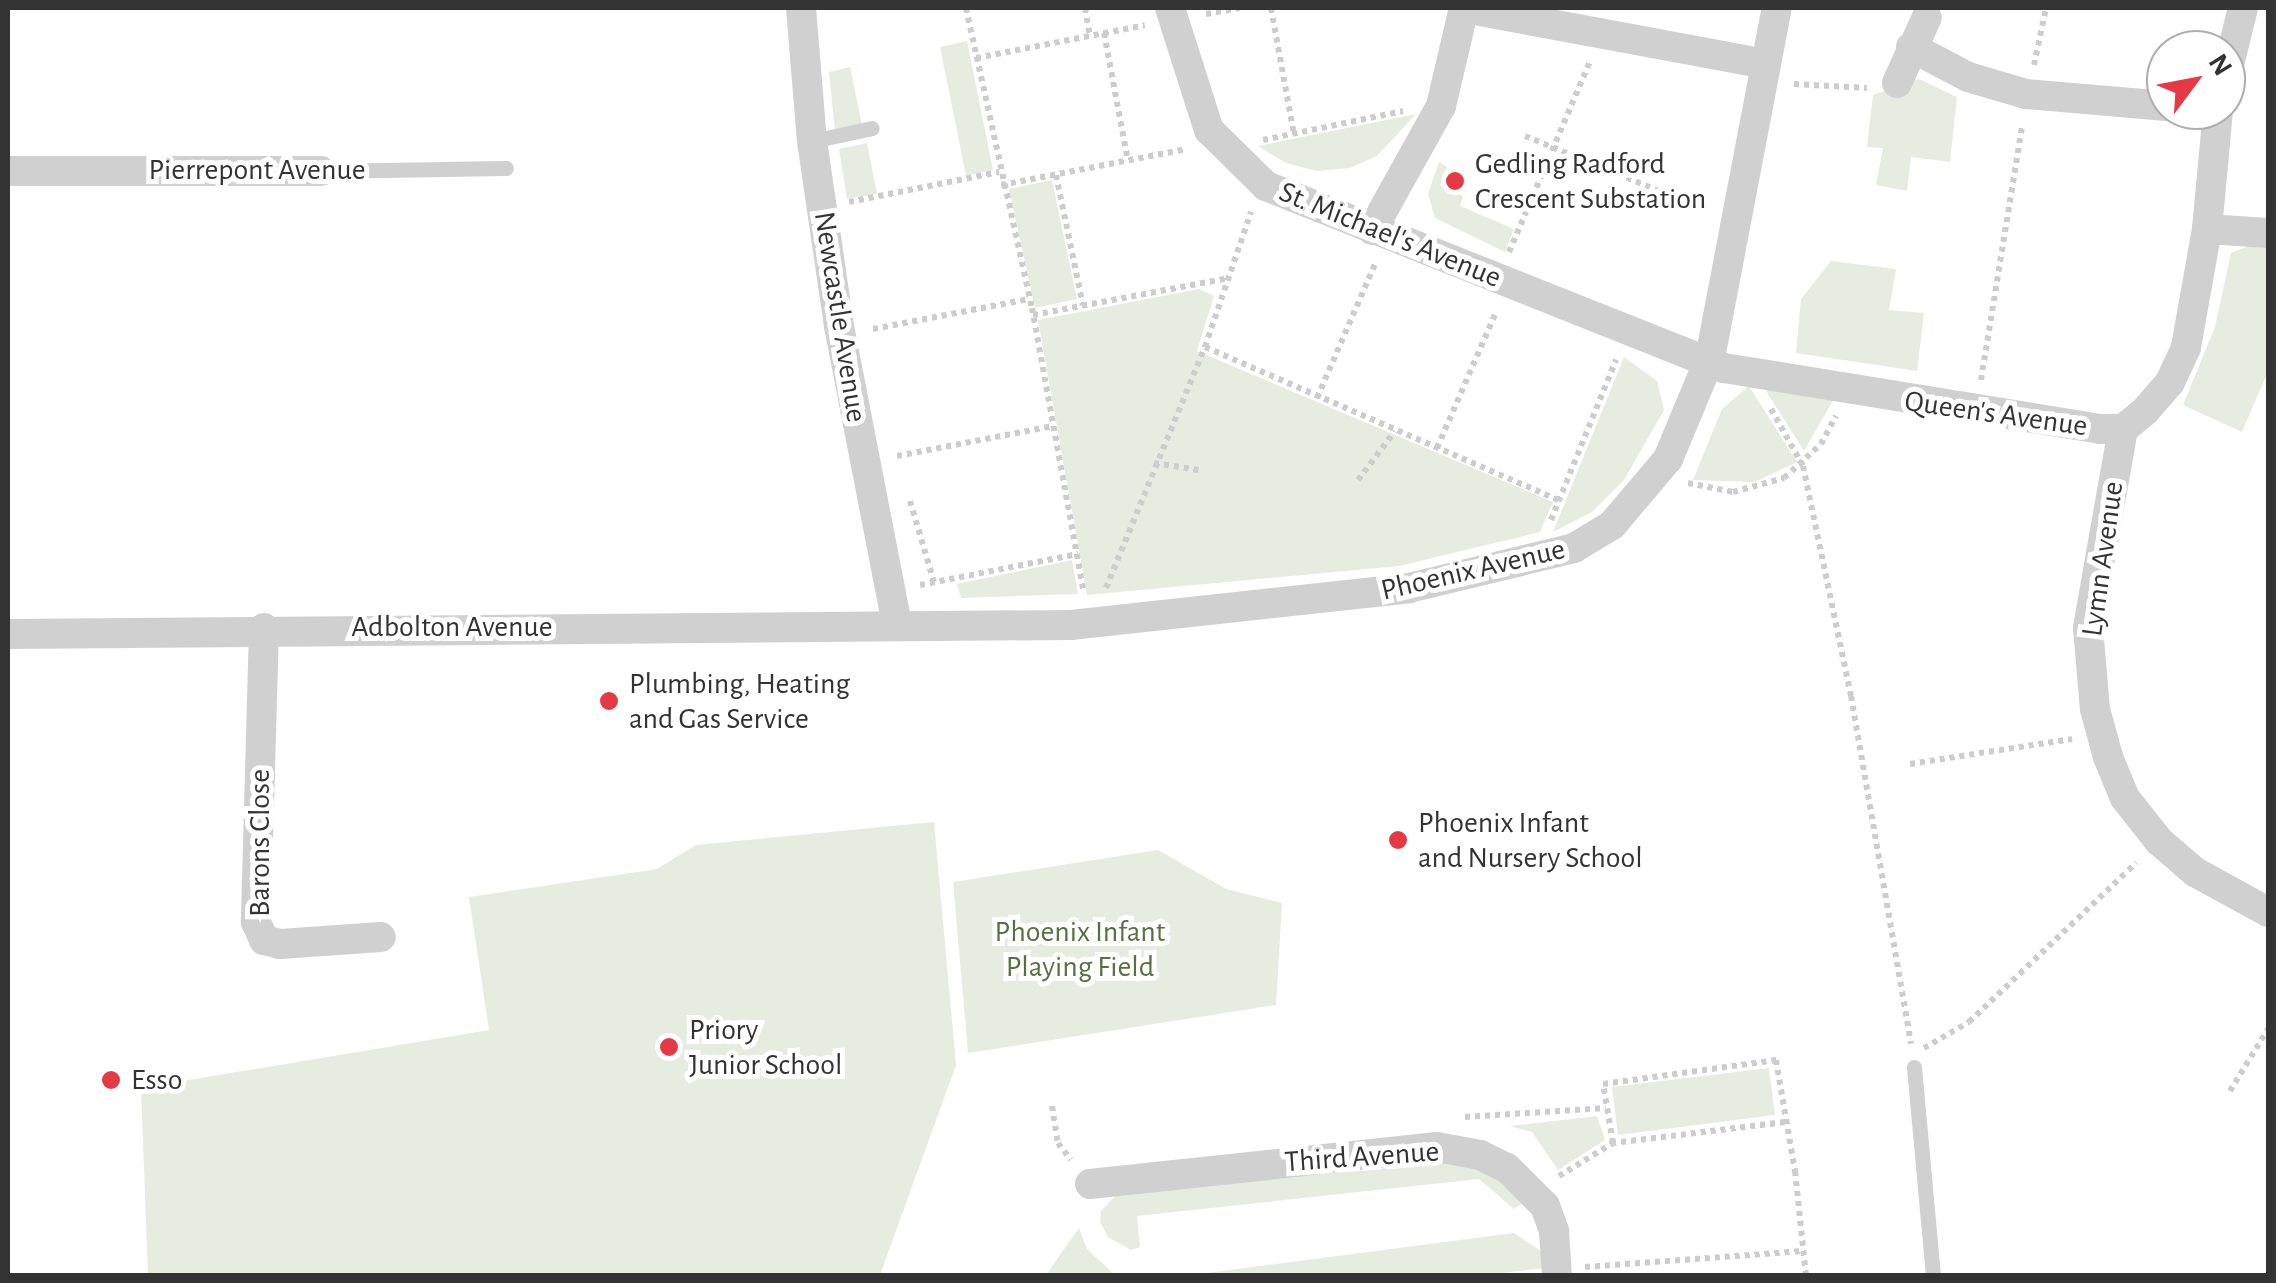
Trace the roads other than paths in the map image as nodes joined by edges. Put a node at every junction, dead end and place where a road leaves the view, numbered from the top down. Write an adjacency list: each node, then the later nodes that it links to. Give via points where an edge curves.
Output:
1 (801, 8): 12 (street, Newcastle Avenue)
2 (1464, 8): 7 (street); 17 (street, via 1441,106)
3 (1776, 8): 7 (street, Phoenix Avenue)
4 (1171, 13): 17 (street, St. Michael's Avenue, via 1218,145 1266,186)
5 (1927, 16): 6 (street)
6 (1911, 48): 8 (street); 9 (street, via 1968,77 2026,94)
7 (1765, 73): 19 (street, Phoenix Avenue)
8 (1884, 86)
9 (2146, 104)
10 (872, 128): 12 (lane)
11 (2214, 130): 16 (street, Queen's Avenue)
12 (812, 141): 21 (street, Newcastle Avenue, via 839,326)
13 (506, 168): 15 (lane, Pierrepont Avenue)
14 (8, 171): 15 (street, Pierrepont Avenue)
15 (321, 171)
16 (2207, 229): 18 (street); 20 (street, Queen's Avenue, via 2186,347 2170,382)
17 (1378, 233): 19 (street, St. Michael's Avenue)
18 (2268, 233)
19 (1710, 358): 20 (street, Queen's Avenue, via 1843,391); 21 (street, Phoenix Avenue, via 1658,472 1612,526 1574,548 1515,567 1356,596 1071,625)
20 (2123, 428): 24 (street, Lymn Avenue, via 2088,628 2102,734 2125,798 2159,841 2196,872)
21 (896, 616): 22 (street, Adbolton Avenue)
22 (264, 628): 23 (street, Adbolton Avenue); 25 (street, Barons Close, via 256,922 264,940 280,944)
23 (8, 634)
24 (2268, 912)
25 (381, 937)
26 (1913, 1061): 29 (lane)
27 (1090, 1184): 28 (street, Third Avenue, via 1437,1147 1480,1155 1535,1193 1554,1231)
28 (1557, 1276)
29 (1932, 1276)

